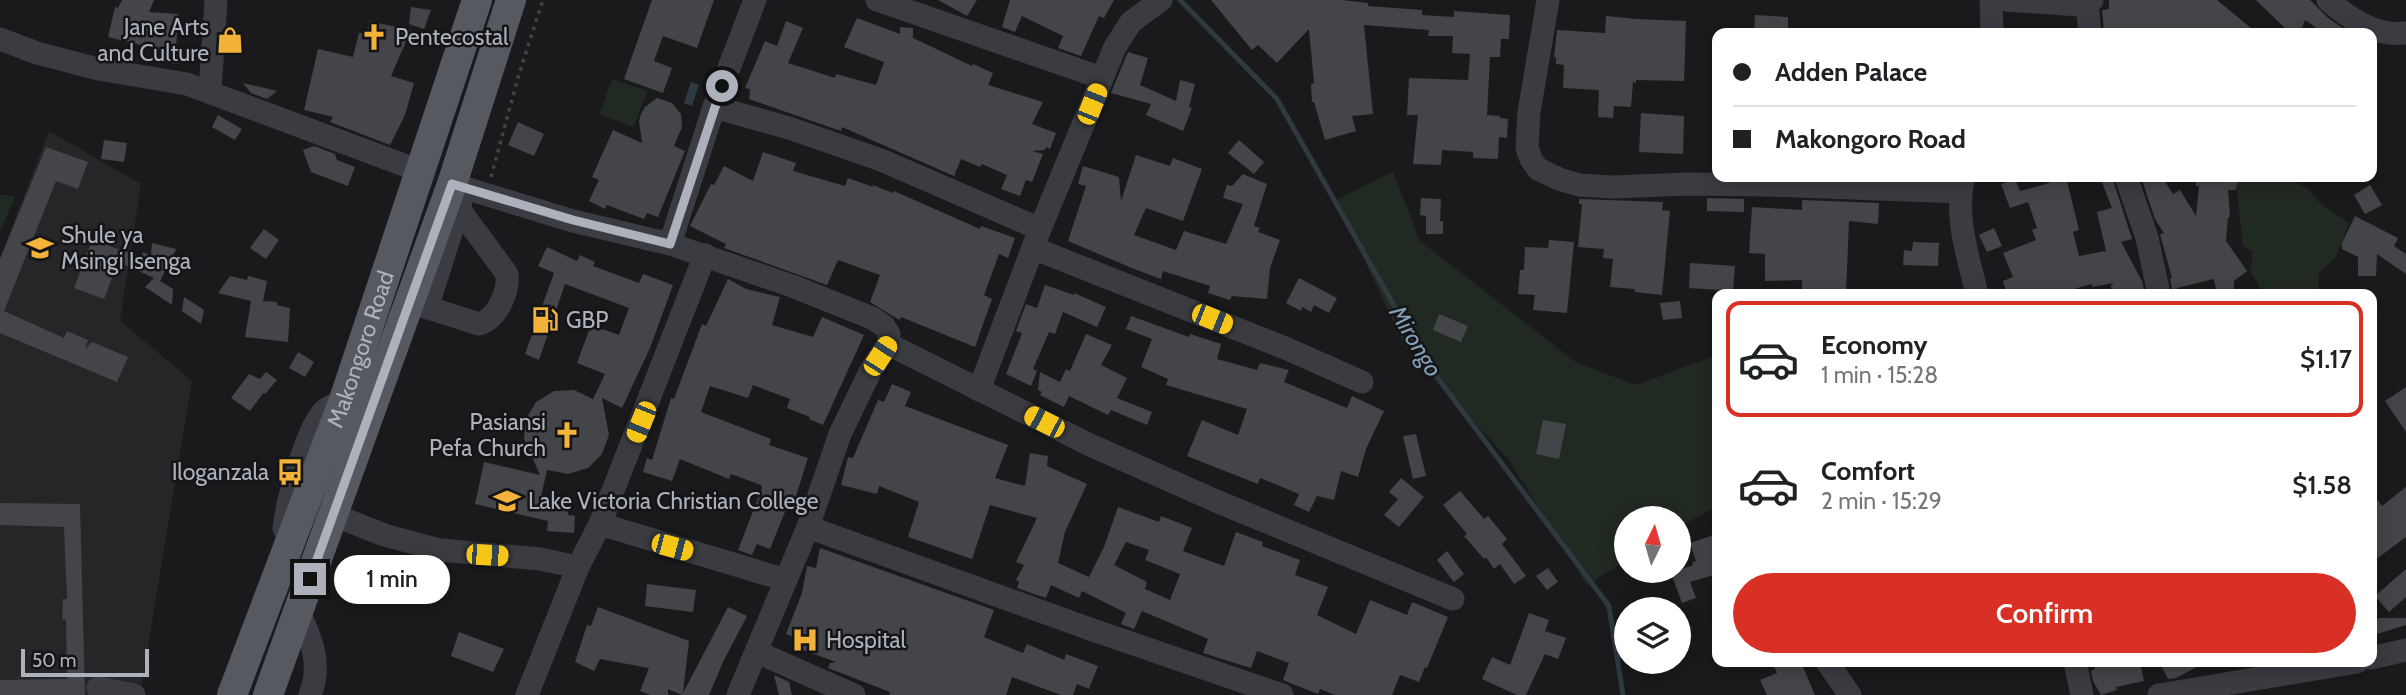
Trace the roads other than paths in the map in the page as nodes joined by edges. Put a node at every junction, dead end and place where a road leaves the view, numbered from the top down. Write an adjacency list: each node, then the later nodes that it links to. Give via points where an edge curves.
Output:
1 (216, 0): 19 (street)
2 (477, 0): 21 (main road, Makongoro Road)
3 (511, 0): 24 (main road, Makongoro Road)
4 (755, 0): 20 (street)
5 (877, 0): 18 (street)
6 (1161, 0): 18 (street, via 1132,22)
7 (1548, 0): 23 (street, via 1527,148 1538,169 1559,179 1579,186 1612,187)
8 (1991, 0): 12 (street)
9 (2007, 0): 11 (street, via 2067,5)
10 (2328, 0): 14 (street)
11 (2090, 2): 13 (street)
12 (1992, 28)
13 (2090, 28)
14 (2370, 28)
15 (2377, 31): 16 (street)
16 (2406, 33)
17 (0, 39): 19 (street, via 98,69)
18 (1102, 78): 25 (street)
19 (210, 91): 21 (street)
20 (714, 107): 25 (street, via 881,160); 26 (street)
21 (420, 171): 49 (main road, Makongoro Road, via 344,400)
22 (2128, 182): 29 (street)
23 (1962, 184): 28 (street, via 1960,220)
24 (465, 194): 26 (street); 30 (main road, Makongoro Road); 30 (street, via 508,284 486,322 472,323)
25 (1037, 239): 32 (street); 33 (street)
26 (670, 244): 27 (street)
27 (705, 255): 31 (street, via 872,318 889,334); 35 (street)
28 (1976, 289)
29 (2159, 289)
30 (419, 305): 34 (main road, Makongoro Road)
31 (888, 344): 33 (street); 36 (street, via 845,424)
32 (1362, 382)
33 (979, 390): 39 (street, via 1087,444)
34 (334, 515): 37 (street, via 440,550); 40 (main road, Makongoro Road)
35 (600, 524): 37 (street); 38 (street)
36 (808, 527): 38 (street); 55 (street)
37 (578, 567): 52 (street)
38 (786, 580): 42 (street)
39 (1453, 599)
40 (298, 611): 50 (main road, Makongoro Road); 51 (street, via 316,658)
41 (2406, 650): 43 (street)
42 (757, 652): 53 (street); 54 (street)
43 (2377, 657)
44 (1830, 667): 56 (street)
45 (2076, 667): 57 (street)
46 (2327, 667): 58 (street)
47 (98, 688): 48 (street)
48 (134, 695)
49 (232, 695)
50 (268, 695)
51 (310, 695)
52 (527, 695)
53 (738, 695)
54 (854, 695)
55 (1282, 695)
56 (1850, 695)
57 (2082, 695)
58 (2159, 695)

